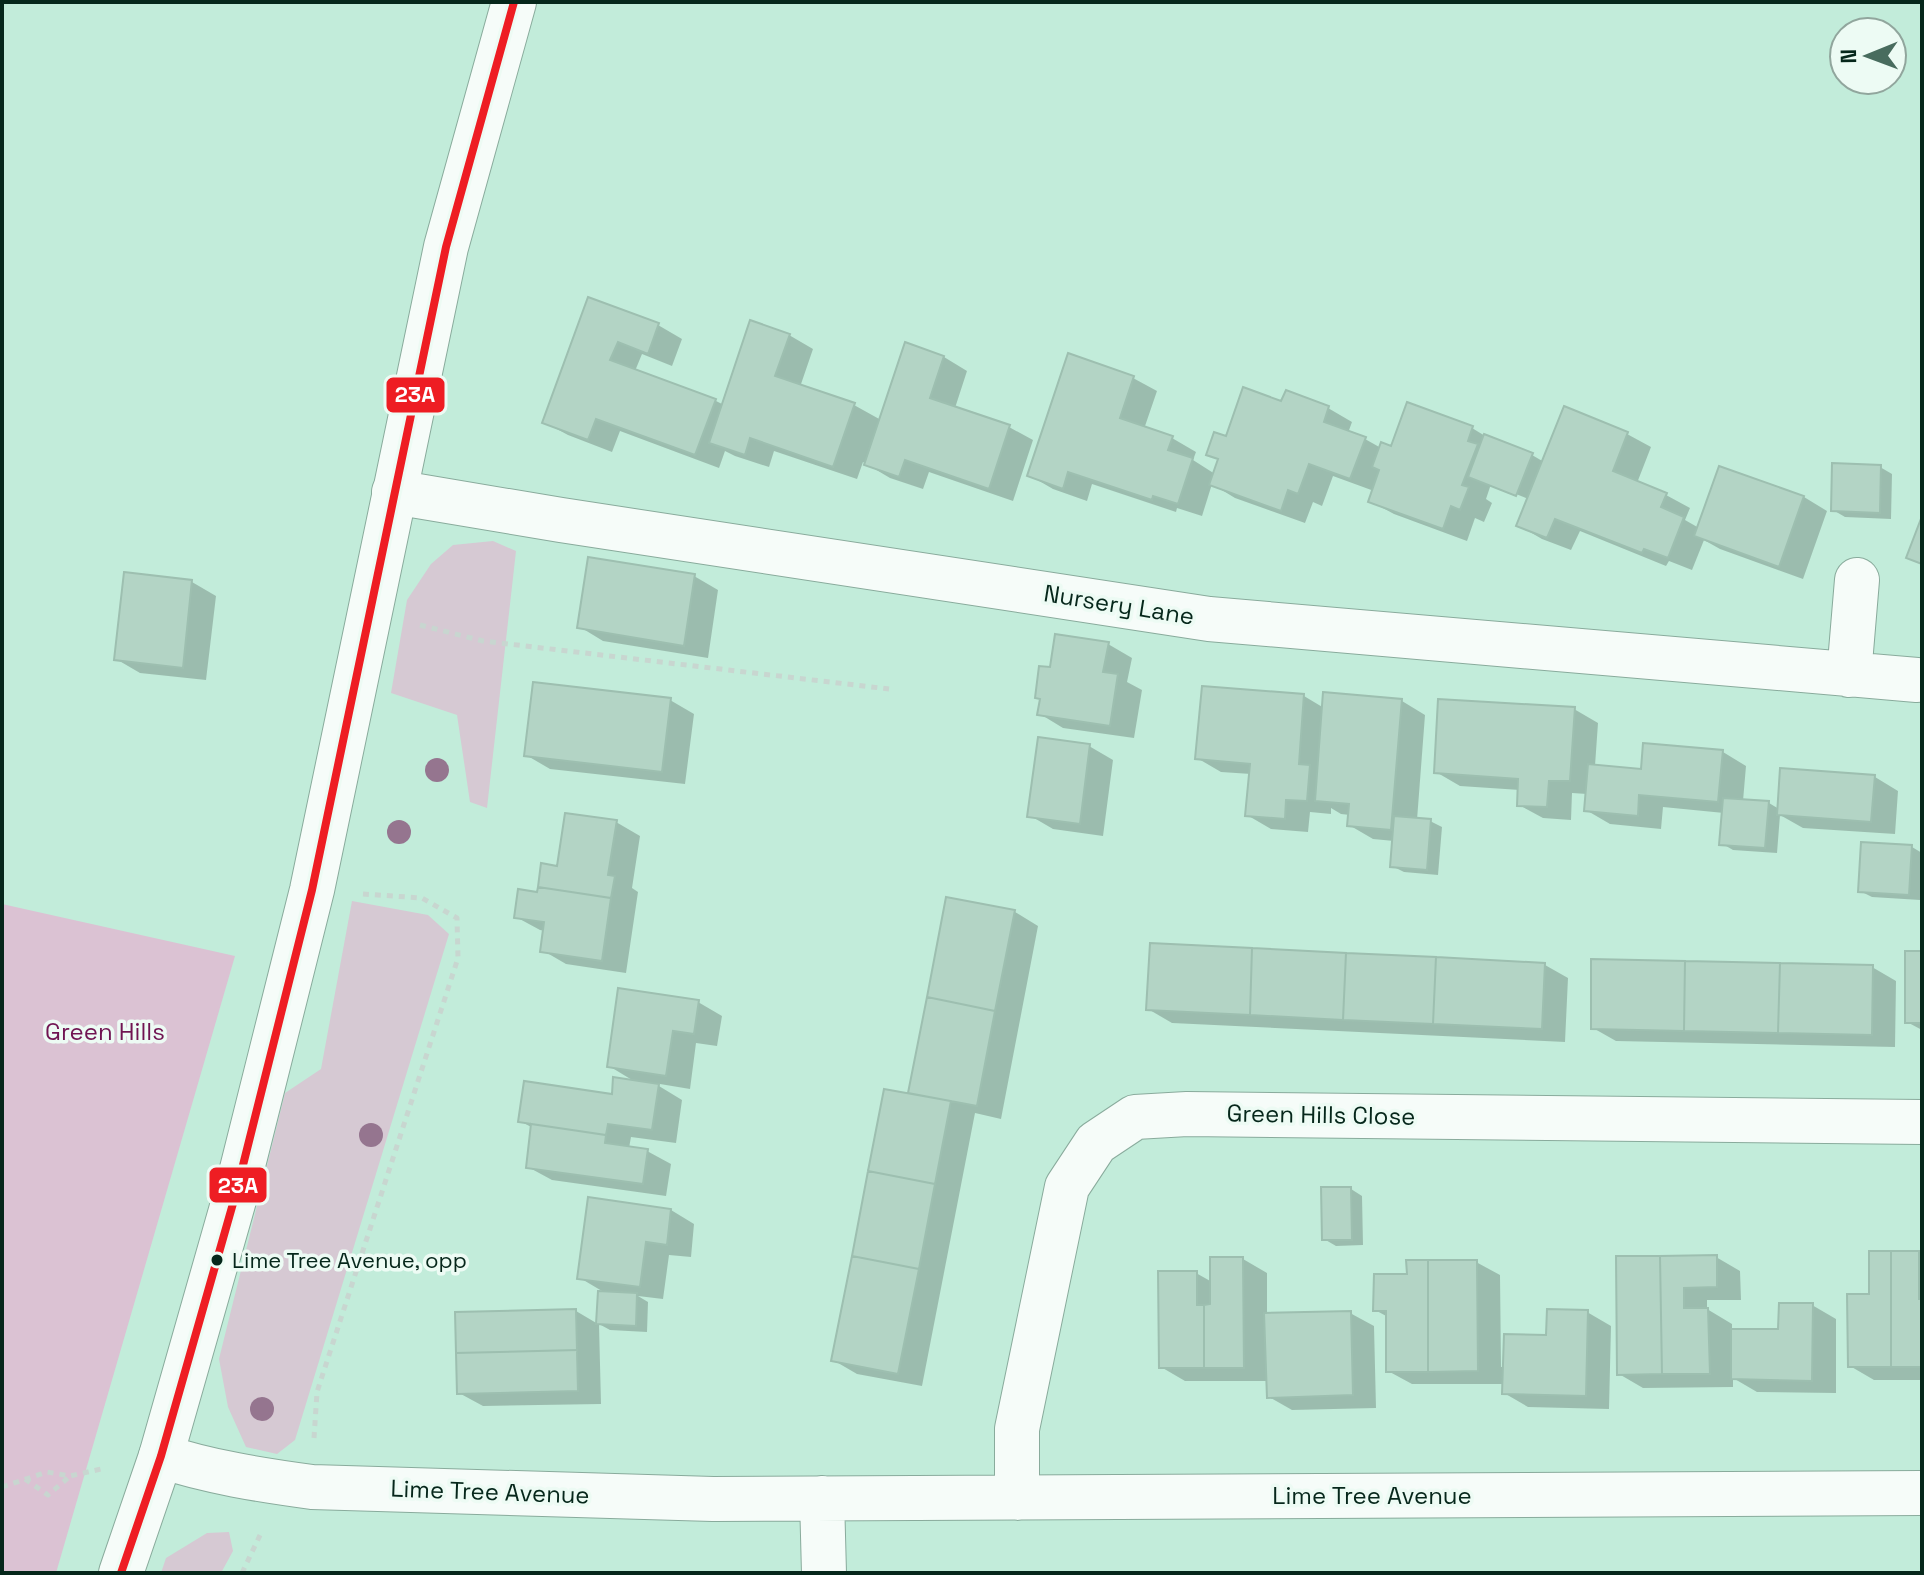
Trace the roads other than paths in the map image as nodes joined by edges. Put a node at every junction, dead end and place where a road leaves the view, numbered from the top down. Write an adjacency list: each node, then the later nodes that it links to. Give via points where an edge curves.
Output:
1 (514, 2): 2 (street, via 446,247)
2 (394, 492): 4 (street, Nursery Lane, via 1209,619); 7 (street, via 312,890 236,1193)
3 (1857, 580): 4 (street)
4 (1849, 675): 5 (street, Nursery Lane)
5 (1917, 680)
6 (1922, 1122): 10 (street, Green Hills Close, via 1135,1117 1096,1143 1067,1187 1017,1429)
7 (161, 1456): 9 (street, Lime Tree Avenue, via 312,1487); 11 (street)
8 (1922, 1493): 10 (street, Lime Tree Avenue)
9 (822, 1498): 10 (street, Lime Tree Avenue); 12 (street)
10 (1017, 1498)
11 (121, 1573)
12 (824, 1573)

